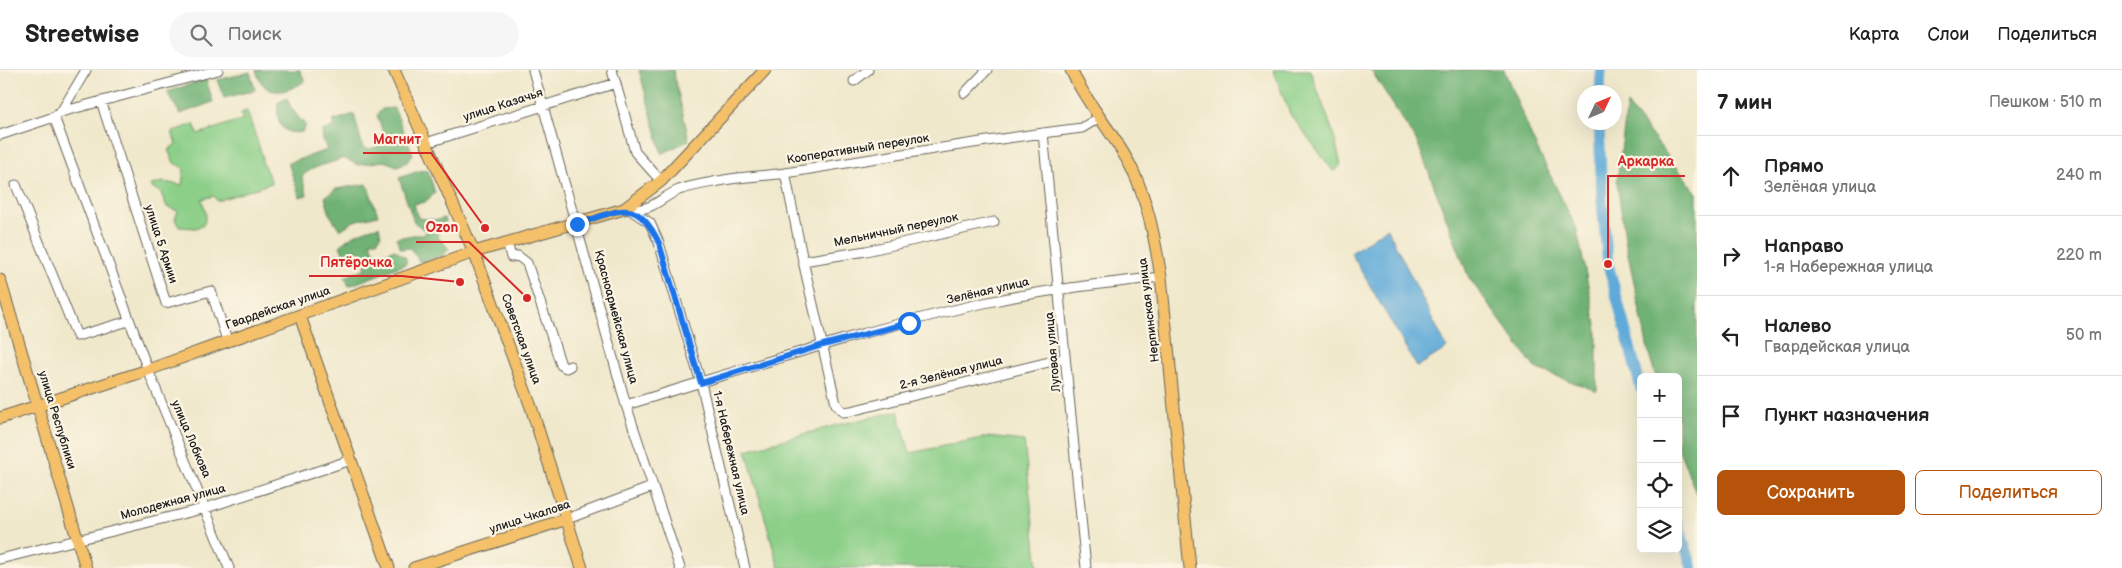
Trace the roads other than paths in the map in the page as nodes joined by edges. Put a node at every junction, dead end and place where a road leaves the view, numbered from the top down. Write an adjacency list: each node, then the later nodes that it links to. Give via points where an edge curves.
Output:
1 (86, 70): 15 (street)
2 (218, 70): 13 (street)
3 (394, 70): 19 (main road, Советская улица)
4 (533, 70): 14 (street, Красноармейская улица)
5 (612, 70): 11 (street)
6 (765, 70): 21 (main road, Гвардейская улица)
7 (868, 70): 10 (street)
8 (987, 70): 12 (street)
9 (1071, 70): 16 (main road, Нерпинская улица)
10 (854, 80)
11 (616, 83): 14 (street, улица Казачья); 21 (street, via 635,152)
12 (965, 93)
13 (101, 101): 15 (street); 34 (street, улица 5 Армии, via 166,303 211,291)
14 (543, 105): 19 (street, улица Казачья); 25 (street, Красноармейская улица)
15 (58, 114): 18 (street); 33 (street, улица Лобкова)
16 (1100, 117): 17 (street, Кооперативный переулок, via 1082,128); 29 (main road, Нерпинская улица, via 1122,152 1146,204)
17 (1043, 133): 20 (street, Кооперативный переулок); 31 (street, Луговая улица)
18 (0, 135)
19 (426, 143): 27 (main road, Советская улица)
20 (785, 173): 23 (street, Кооперативный переулок, via 689,187 650,208); 28 (street)
21 (660, 182): 23 (main road, Гвардейская улица)
22 (16, 185): 33 (street, via 77,336)
23 (628, 210): 25 (main road, Гвардейская улица); 39 (street, 1-я Набережная улица, via 650,223 659,243)
24 (994, 222): 28 (street, Мельничный переулок)
25 (577, 224): 26 (main road, Гвардейская улица); 40 (street, Красноармейская улица)
26 (507, 243): 27 (main road, Гвардейская улица); 37 (street, via 511,257 518,256 527,263 561,365)
27 (474, 252): 32 (main road, Гвардейская улица); 46 (main road, Советская улица, via 531,407)
28 (803, 262): 35 (street)
29 (1161, 277): 31 (street, Зелёная улица); 57 (main road, Нерпинская улица)
30 (0, 280): 41 (main road, улица Республики)
31 (1059, 289): 35 (street, Зелёная улица, via 984,303); 36 (street, Луговая улица)
32 (300, 316): 34 (main road, Гвардейская улица); 43 (main road)
33 (129, 320): 38 (street, улица Лобкова)
34 (227, 340): 38 (main road, Гвардейская улица)
35 (823, 345): 36 (street, 2-я Зелёная улица, via 836,404 843,412); 39 (street, Зелёная улица)
36 (1066, 358): 56 (street, Луговая улица)
37 (570, 366)
38 (148, 370): 41 (main road, Гвардейская улица); 45 (street, улица Лобкова)
39 (701, 383): 40 (street, Зелёная улица); 55 (street, 1-я Набережная улица)
40 (626, 405): 44 (street, Красноармейская улица)
41 (39, 406): 42 (main road, Гвардейская улица); 47 (main road, улица Республики)
42 (0, 418)
43 (350, 460): 45 (street, Молодежная улица); 51 (main road)
44 (652, 487): 46 (street, улица Чкалова); 54 (street, Красноармейская улица)
45 (206, 508): 47 (street, Молодежная улица); 50 (street, улица Лобкова)
46 (567, 520): 52 (main road, улица Чкалова); 53 (main road, Советская улица)
47 (79, 541): 48 (street, Молодежная улица); 49 (main road, улица Республики)
48 (0, 560)
49 (86, 568)
50 (229, 568)
51 (388, 568)
52 (414, 568)
53 (582, 568)
54 (680, 568)
55 (745, 568)
56 (1086, 568)
57 (1190, 568)

